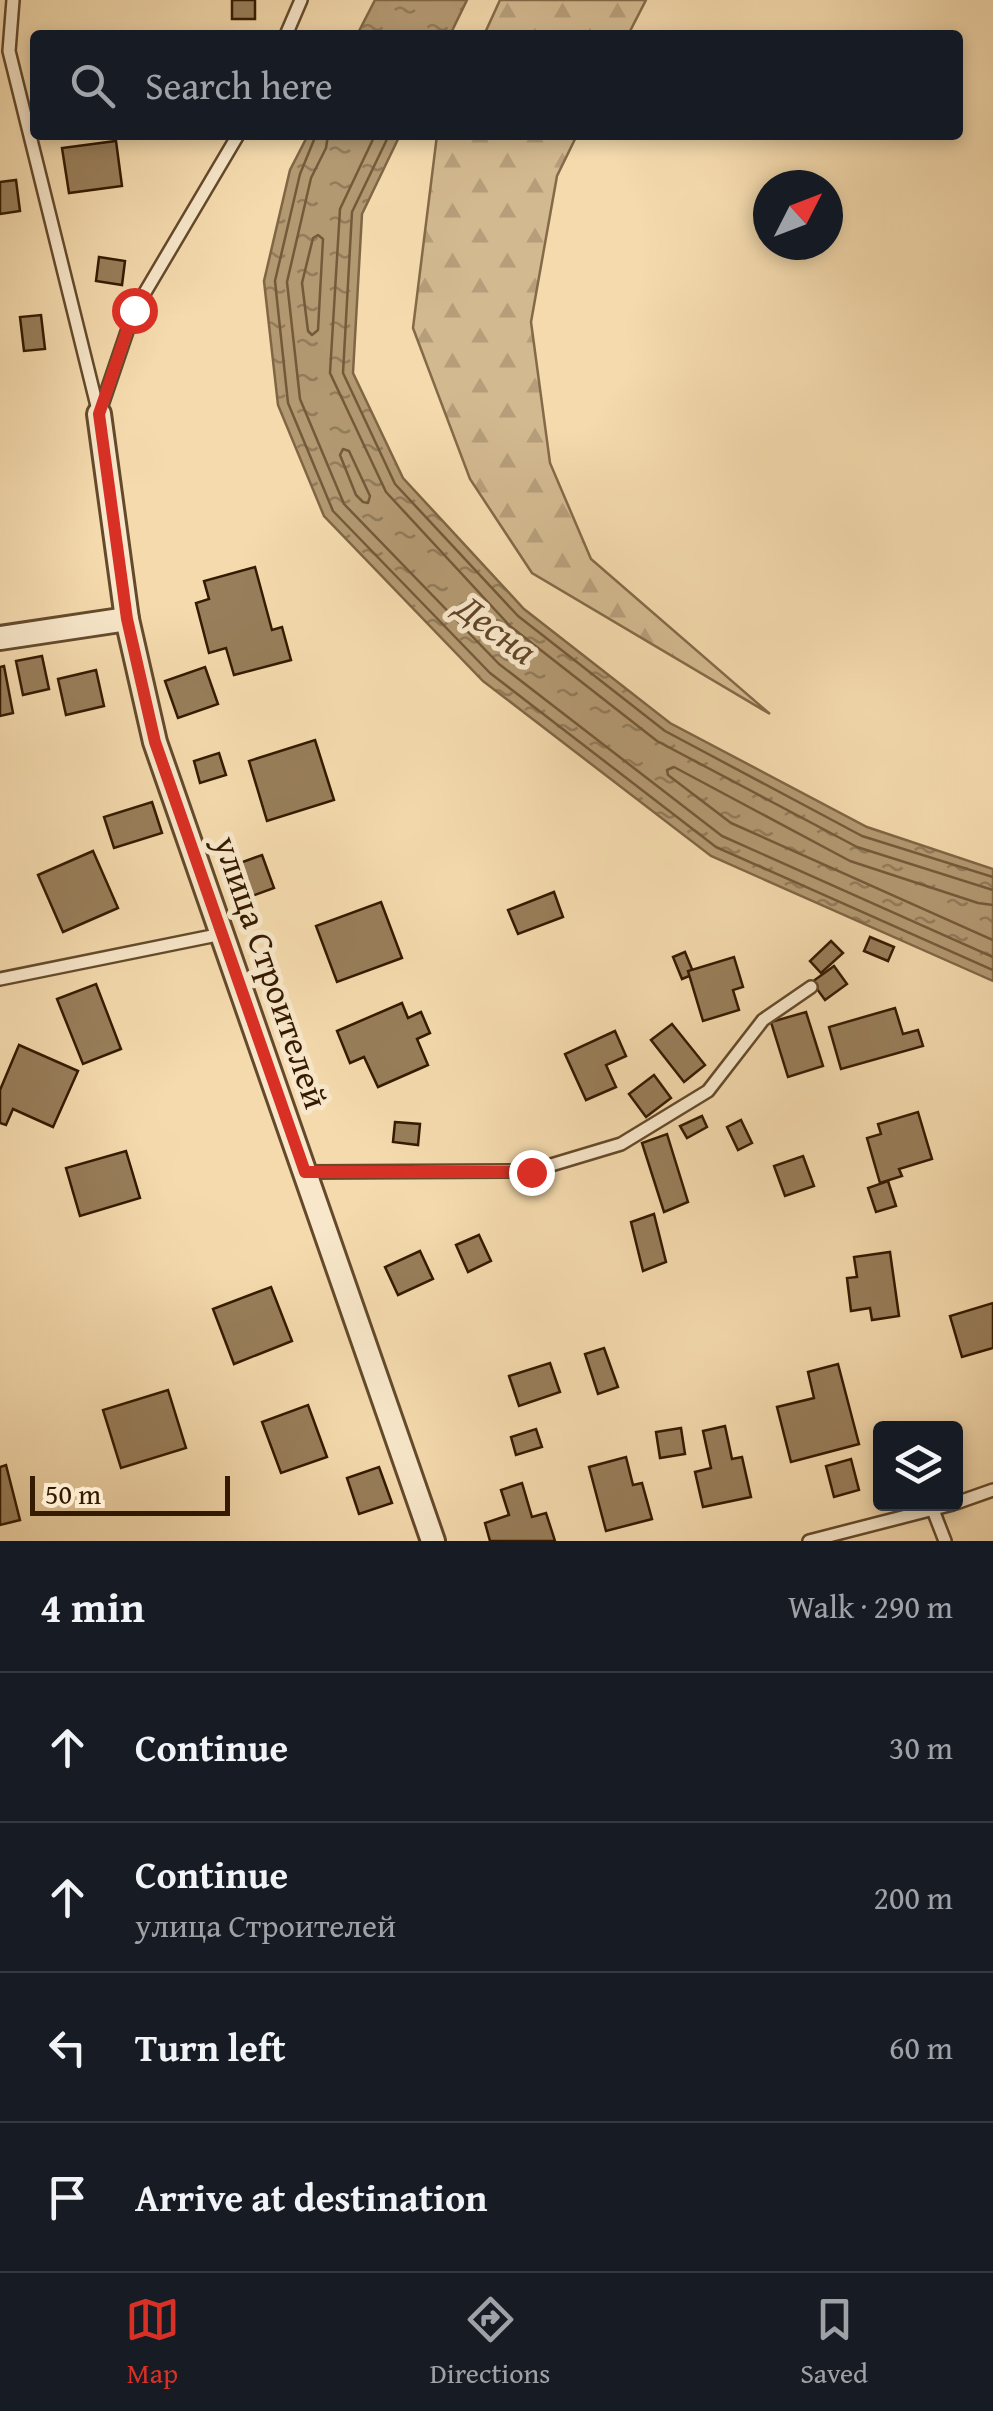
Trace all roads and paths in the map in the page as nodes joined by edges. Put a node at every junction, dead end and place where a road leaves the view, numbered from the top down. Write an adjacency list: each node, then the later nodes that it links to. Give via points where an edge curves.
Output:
1 (13, 0): 4 (lane, via 9,50)
2 (301, 0): 3 (lane)
3 (288, 30)
4 (30, 135)
5 (31, 140): 7 (lane)
6 (235, 140): 7 (lane, via 134,310)
7 (99, 414): 8 (street, улица Строителей)
8 (127, 619): 9 (street); 10 (street, улица Строителей, via 155,742)
9 (0, 638)
10 (222, 934): 11 (lane); 13 (street, улица Строителей)
11 (0, 979)
12 (811, 987): 13 (lane, via 763,1020 708,1091 621,1144 531,1172)
13 (305, 1172): 18 (street, улица Строителей)
14 (993, 1490): 15 (lane)
15 (963, 1500)
16 (929, 1511): 19 (lane)
17 (933, 1511): 20 (lane)
18 (432, 1541)
19 (809, 1541)
20 (945, 1541)

